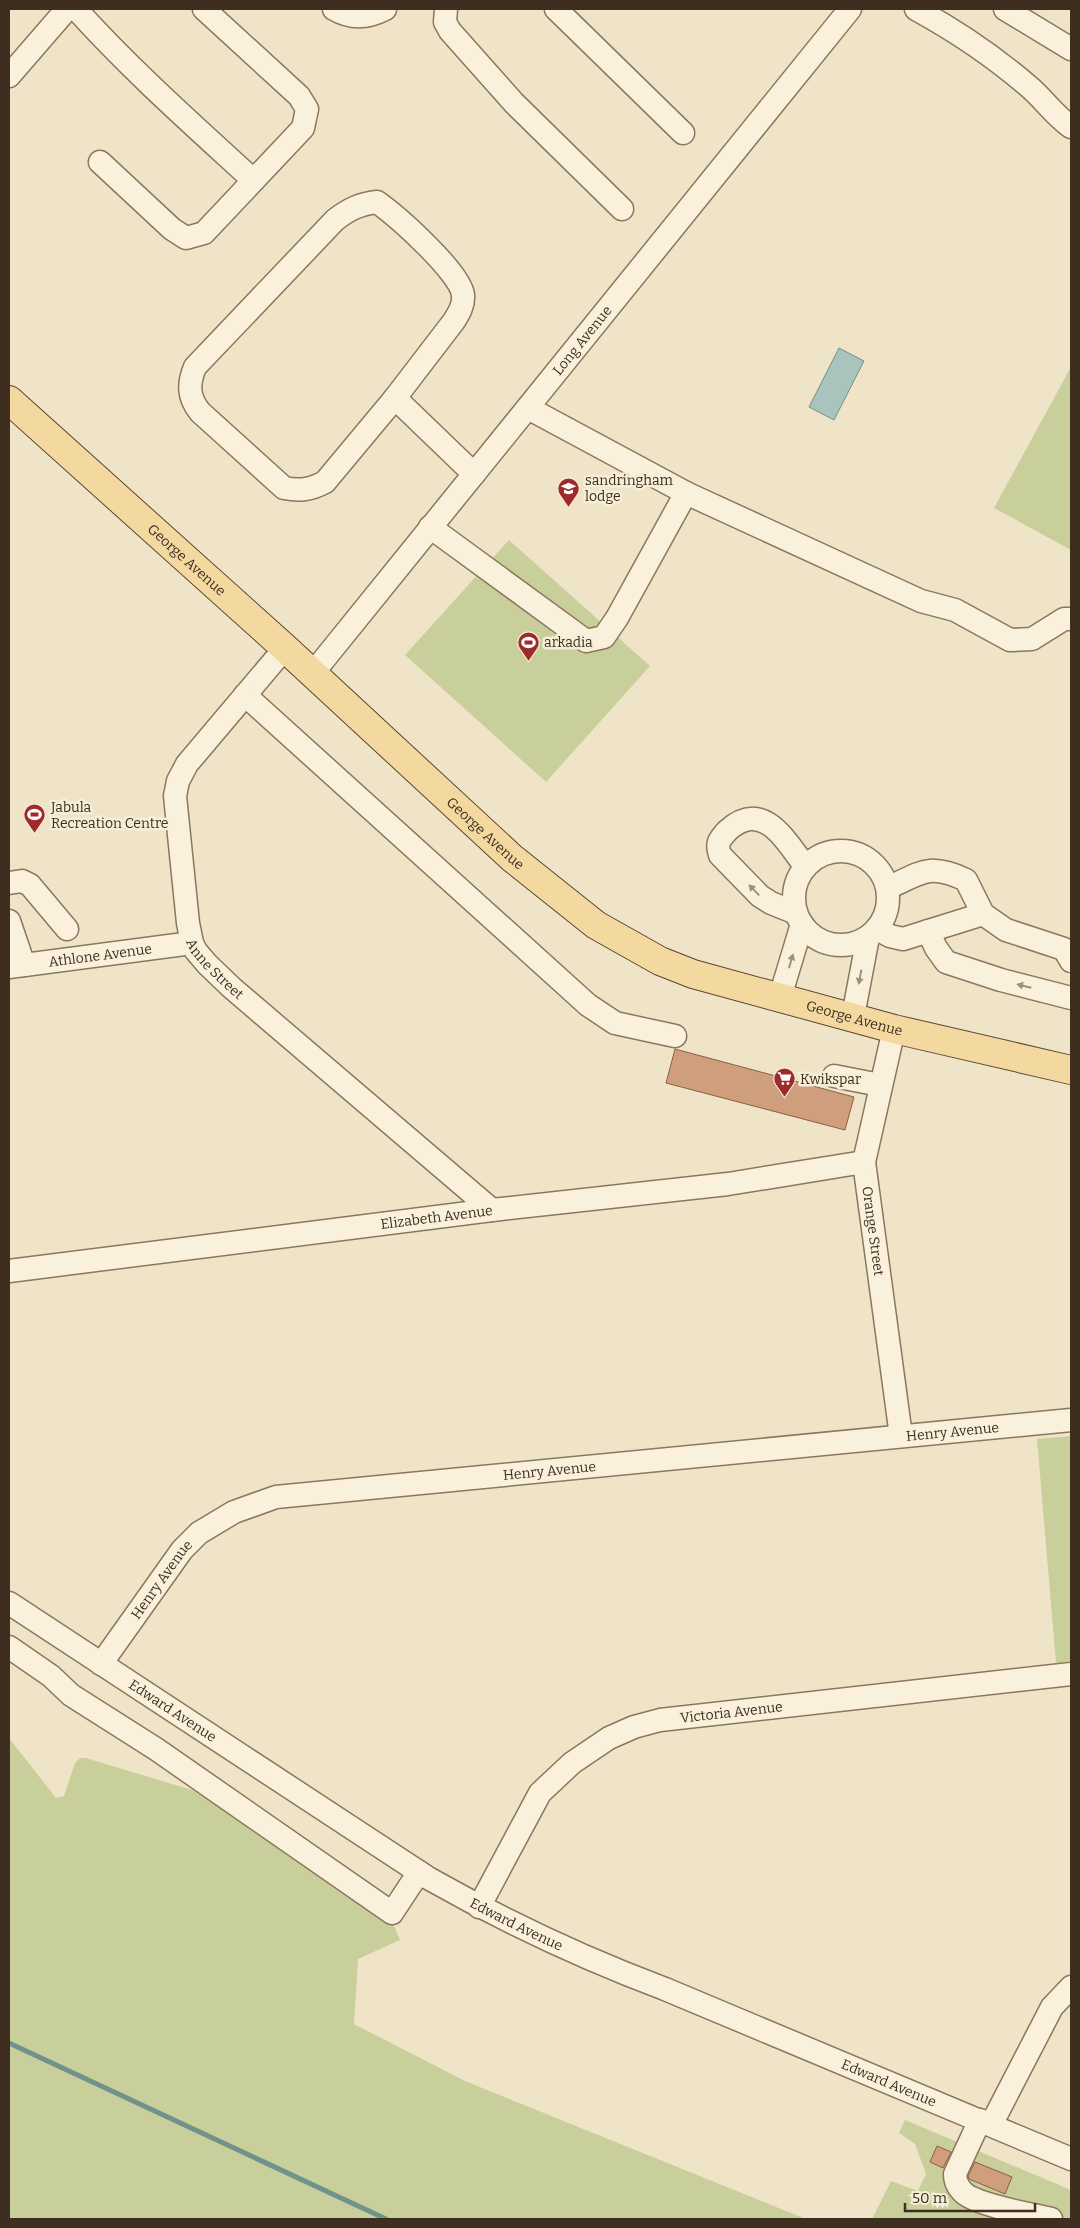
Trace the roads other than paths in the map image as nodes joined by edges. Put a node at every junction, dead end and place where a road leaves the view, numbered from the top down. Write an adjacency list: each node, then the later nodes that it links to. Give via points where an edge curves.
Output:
1 (67, 9): 12 (street)
2 (76, 9): 16 (street, via 108,45)
3 (204, 9): 16 (street, via 299,96 307,109 303,128)
4 (334, 9): 5 (street, via 361,17)
5 (385, 9)
6 (446, 9): 17 (street, via 444,22 450,31 514,103)
7 (556, 9): 14 (street)
8 (850, 9): 20 (street, Long Avenue)
9 (916, 9): 13 (street, via 956,31 1001,64)
10 (1005, 9): 11 (street)
11 (1071, 49)
12 (9, 76)
13 (1071, 127)
14 (683, 133)
15 (100, 162): 16 (street, via 172,229 186,238 204,233)
16 (253, 180)
17 (622, 209)
18 (395, 398): 18 (street, via 325,482 300,491 284,488 200,412 192,401 190,388 195,367 335,220 350,209 377,202 393,213 452,272 463,295 462,307 454,320); 21 (street)
19 (9, 400): 25 (main road, George Avenue)
20 (528, 408): 21 (street, Long Avenue); 22 (street)
21 (474, 474): 23 (street, Long Avenue)
22 (686, 493): 23 (street, via 617,618 604,637 586,641); 24 (street, via 922,601 955,610 1010,640 1032,639)
23 (430, 527): 26 (street, Long Avenue)
24 (1071, 618)
25 (285, 648): 26 (main road, George Avenue); 27 (street, Anne Street)
26 (313, 673): 40 (main road, George Avenue, via 512,858 596,924 660,961 693,974)
27 (244, 695): 37 (street, Anne Street, via 187,764 176,788); 44 (street, via 588,1005 615,1023)
28 (805, 866): 30 (street, via 825,853 850,851 872,862); 32 (street, via 794,888); 32 (street, one-way to 28, via 760,896 720,855 717,846 734,824 756,819 772,824)
29 (9, 883): 34 (street, via 22,881 30,885)
30 (888, 888): 31 (street, via 928,870 949,872 966,880); 36 (street, via 888,907 884,919)
31 (983, 914): 35 (street); 38 (street, via 1006,930 1064,949)
32 (799, 919): 36 (street, via 810,934 832,945 857,943); 40 (street, one-way to 32)
33 (9, 921): 39 (street)
34 (68, 929)
35 (928, 931): 36 (street, via 903,939); 41 (street, one-way to 35, via 946,962)
36 (873, 933): 42 (street, one-way to 42)
37 (192, 943): 39 (street, Athlone Avenue); 49 (street, Anne Street, via 207,964 232,988)
38 (1071, 961)
39 (16, 966)
40 (780, 997): 42 (main road, George Avenue)
41 (1071, 998)
42 (853, 1016): 43 (main road, George Avenue)
43 (894, 1029): 45 (main road, George Avenue); 47 (street, Orange Street)
44 (674, 1036)
45 (1071, 1070)
46 (834, 1076): 47 (street)
47 (880, 1085): 48 (street, Orange Street)
48 (864, 1162): 49 (street, Elizabeth Avenue, via 728,1184); 52 (street, Orange Street)
49 (492, 1210): 50 (street, Elizabeth Avenue)
50 (9, 1271)
51 (1071, 1420): 52 (street, Henry Avenue)
52 (901, 1436): 55 (street, Henry Avenue, via 276,1497 234,1512 199,1533 182,1550)
53 (9, 1603): 55 (street, Edward Avenue)
54 (9, 1647): 57 (street, via 51,1676 71,1695 156,1748 392,1913)
55 (101, 1664): 57 (street, Edward Avenue)
56 (1071, 1674): 58 (street, Victoria Avenue, via 660,1720 634,1727 572,1762 540,1793)
57 (419, 1872): 58 (street, Edward Avenue)
58 (479, 1906): 60 (street, Edward Avenue, via 547,1941 619,1972)
59 (1071, 1987): 60 (street, via 1052,2007)
60 (986, 2122): 61 (street, Edward Avenue); 62 (street, via 955,2174 959,2188 981,2201)
61 (1071, 2159)
62 (1052, 2219)

